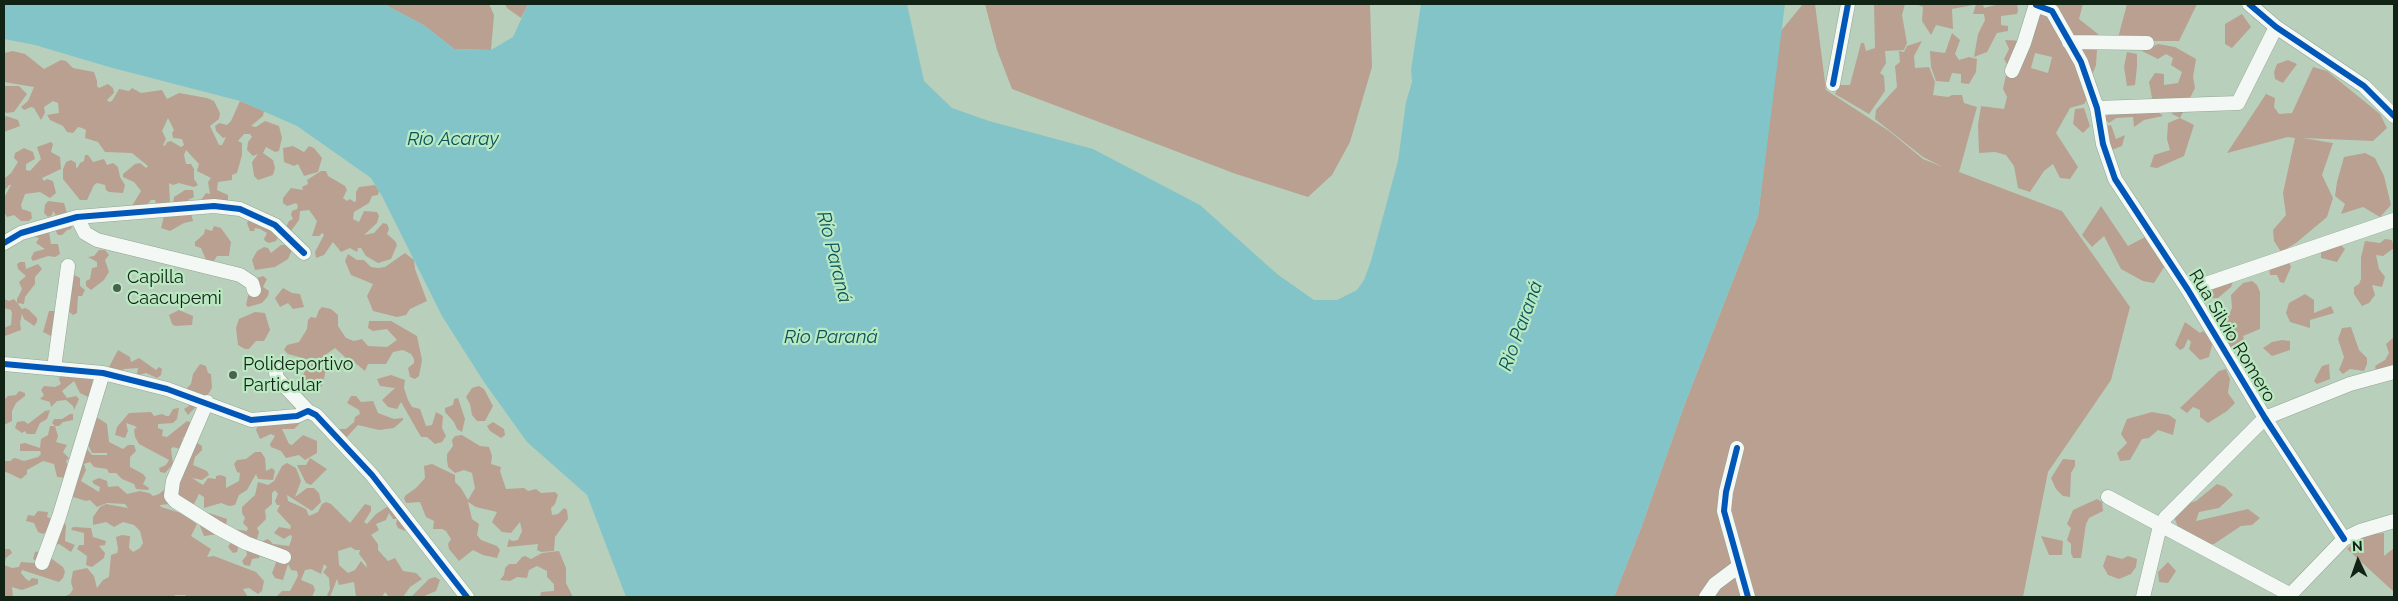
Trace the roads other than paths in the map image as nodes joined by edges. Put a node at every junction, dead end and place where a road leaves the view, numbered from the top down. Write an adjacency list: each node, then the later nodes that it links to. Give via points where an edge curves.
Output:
1 (1848, 4): 8 (street)
2 (2036, 4): 5 (street, Rua Silvio Romero, via 2052,12); 7 (street)
3 (2249, 4): 4 (street)
4 (2276, 26): 9 (street, via 2238,103); 10 (street, via 2364,86)
5 (2069, 42): 6 (street); 9 (street, Rua Silvio Romero, via 2081,62)
6 (2147, 43)
7 (2012, 71)
8 (1833, 84)
9 (2097, 108): 17 (street, Rua Silvio Romero, via 2103,144 2115,179)
10 (2394, 116)
11 (77, 217): 13 (street, via 21,233); 14 (street, via 214,206 240,209 275,225); 16 (street, via 85,233 97,240 240,275 252,283)
12 (2394, 220): 17 (street)
13 (4, 243)
14 (304, 253)
15 (68, 266): 19 (street)
16 (254, 290)
17 (2188, 290): 25 (street, Rua Silvio Romero)
18 (4, 363): 19 (street)
19 (54, 368): 22 (street)
20 (275, 368): 24 (street, via 277,378)
21 (2394, 372): 25 (street, via 2350,384)
22 (104, 373): 23 (street); 32 (street)
23 (207, 402): 24 (street, via 251,420); 31 (street, via 173,481 172,496 218,528)
24 (308, 412): 35 (street, via 316,415 372,475)
25 (2265, 418): 29 (street); 30 (street, Rua Silvio Romero)
26 (1737, 448): 33 (street, via 1724,512)
27 (2108, 497): 29 (street)
28 (2394, 520): 30 (street)
29 (2160, 526): 34 (street); 38 (street)
30 (2344, 539): 34 (street)
31 (284, 557)
32 (42, 563)
33 (1740, 566): 36 (street, via 1715,584); 37 (street)
34 (2288, 596)
35 (467, 597)
36 (1706, 597)
37 (1748, 597)
38 (2143, 597)

